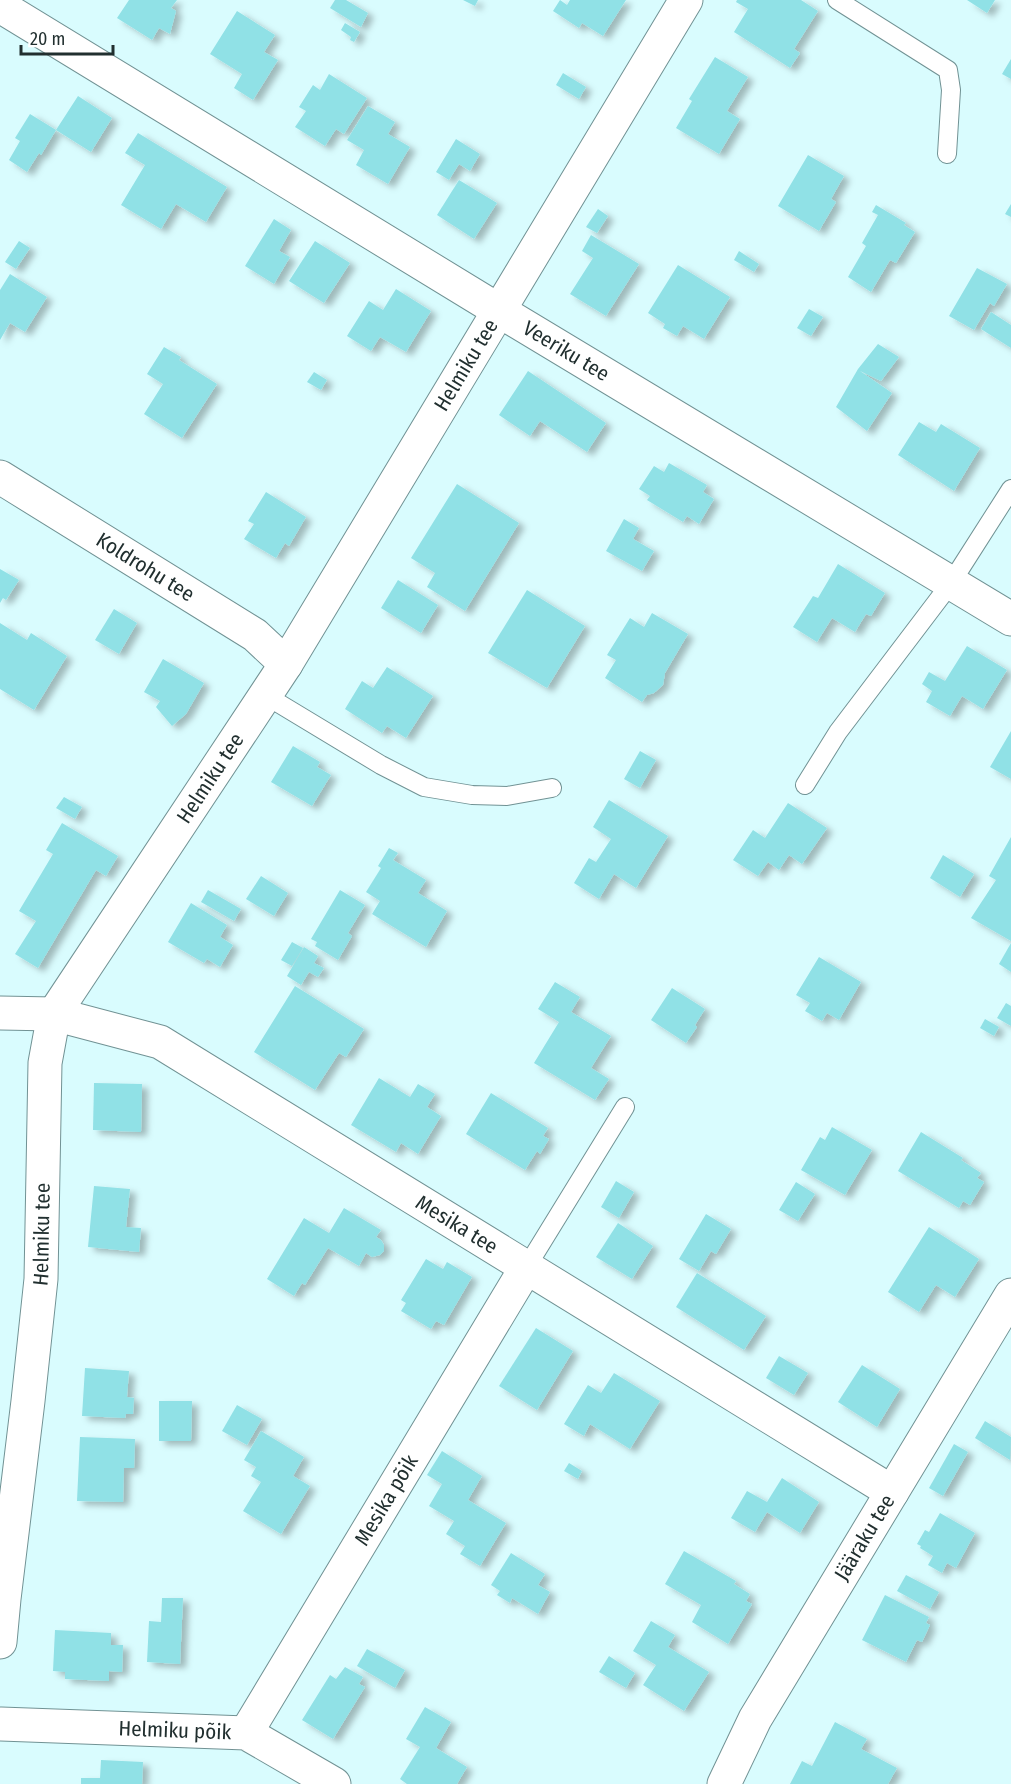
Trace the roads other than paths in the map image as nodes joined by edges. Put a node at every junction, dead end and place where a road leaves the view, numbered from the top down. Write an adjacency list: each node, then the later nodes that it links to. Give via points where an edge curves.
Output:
1 (686, 0): 5 (street, Helmiku tee)
2 (837, 0): 4 (lane, via 948,70 951,90)
3 (0, 6): 5 (street, Veeriku tee)
4 (946, 154)
5 (498, 310): 8 (street, Veeriku tee); 10 (street, Helmiku tee)
6 (0, 477): 10 (street, Koldrohu tee, via 255,635)
7 (1011, 489): 8 (lane)
8 (951, 583): 9 (street, Veeriku tee); 12 (lane, via 838,732)
9 (1011, 620)
10 (286, 664): 11 (street, Helmiku tee)
11 (265, 695): 13 (lane, via 424,787 507,796); 15 (street, Helmiku tee)
12 (805, 785)
13 (552, 788)
14 (0, 1013): 15 (street, Mesika tee)
15 (54, 1014): 17 (street, Mesika tee, via 159,1042); 20 (street, Helmiku tee, via 45,1063 41,1280)
16 (625, 1107): 17 (lane)
17 (526, 1268): 19 (street, Mesika tee); 22 (street, Mesika põik)
18 (1011, 1295): 19 (street, Jääraku tee)
19 (892, 1491): 24 (street, Jääraku tee, via 755,1719)
20 (0, 1642)
21 (0, 1720): 22 (street, Helmiku põik)
22 (246, 1733): 23 (street, Helmiku põik)
23 (334, 1784)
24 (724, 1784)

